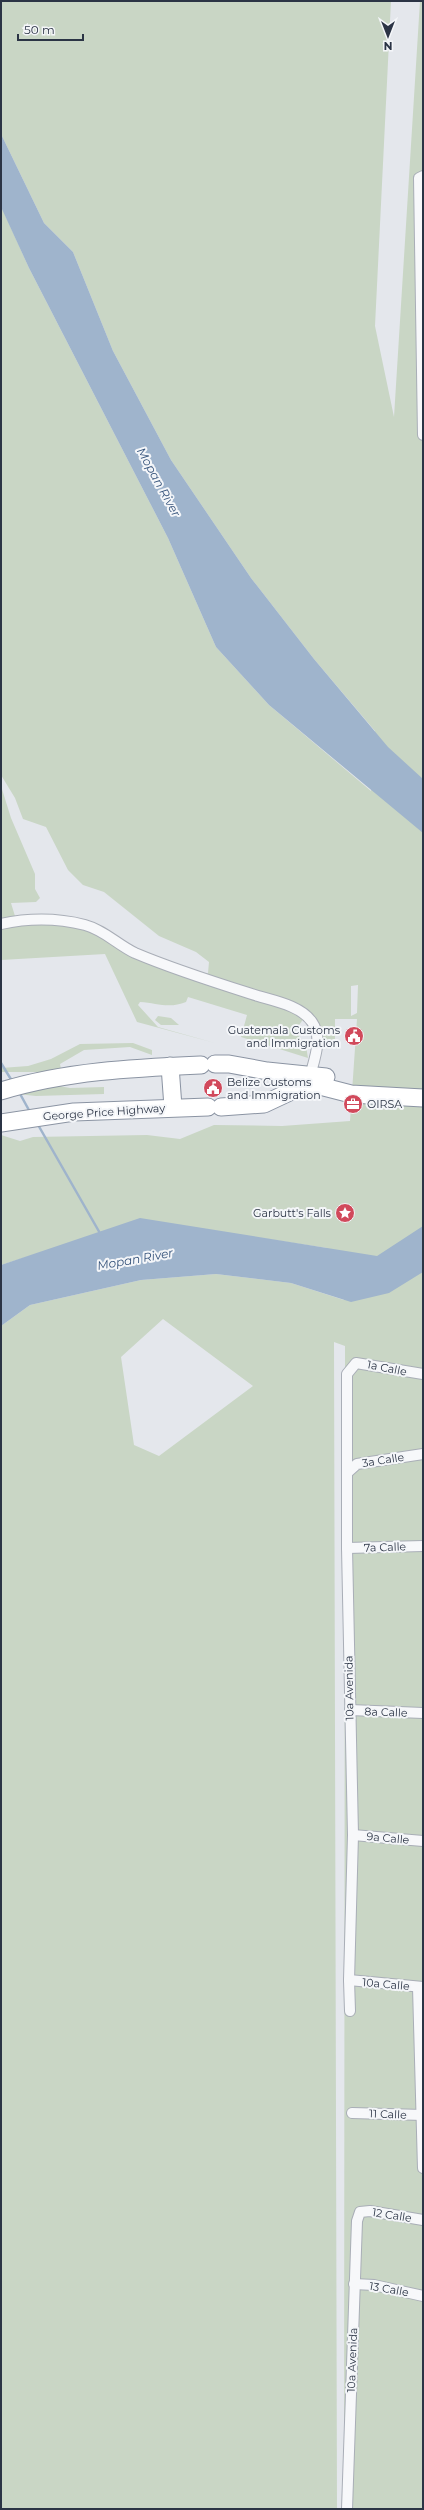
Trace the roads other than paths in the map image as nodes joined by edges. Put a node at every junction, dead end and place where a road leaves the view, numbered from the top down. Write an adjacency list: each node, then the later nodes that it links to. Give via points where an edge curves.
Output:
1 (423, 176): 2 (street, via 420,178)
2 (423, 435)
3 (1, 924): 5 (street, via 41,919 87,925 134,952 305,1014 318,1034)
4 (170, 1066): 5 (highway, George Price Highway, via 229,1064); 6 (highway, George Price Highway, via 80,1074); 8 (highway)
5 (309, 1081): 7 (highway, George Price Highway, via 379,1095); 8 (highway, George Price Highway, via 264,1104)
6 (1, 1091)
7 (423, 1098)
8 (173, 1108): 9 (highway, George Price Highway, via 74,1112)
9 (1, 1123)
10 (352, 1366): 11 (street, 1a Calle, via 356,1363); 13 (street, 10a Avenida, via 347,1374)
11 (423, 1374)
12 (423, 1454): 13 (street, 3a Calle, via 357,1464)
13 (347, 1473): 15 (street, 10a Avenida)
14 (423, 1546): 15 (street, 7a Calle)
15 (347, 1548): 16 (street, 10a Avenida)
16 (350, 1710): 17 (street, 8a Calle); 18 (street, 10a Avenida)
17 (423, 1713)
18 (353, 1835): 19 (street, 9a Calle); 20 (street, 10a Avenida)
19 (423, 1841)
20 (349, 1980): 21 (street, 10a Calle); 22 (street, 10a Avenida)
21 (421, 1987): 24 (street)
22 (350, 2011)
23 (352, 2113): 24 (street, 11 Calle)
24 (422, 2115): 25 (street)
25 (423, 2168)
26 (360, 2212): 27 (street, 12 Calle, via 370,2211); 28 (street, 10a Avenida, via 357,2221)
27 (423, 2220)
28 (354, 2284): 29 (street, 13 Calle, via 374,2285); 30 (street, 10a Avenida)
29 (423, 2296)
30 (347, 2509)

